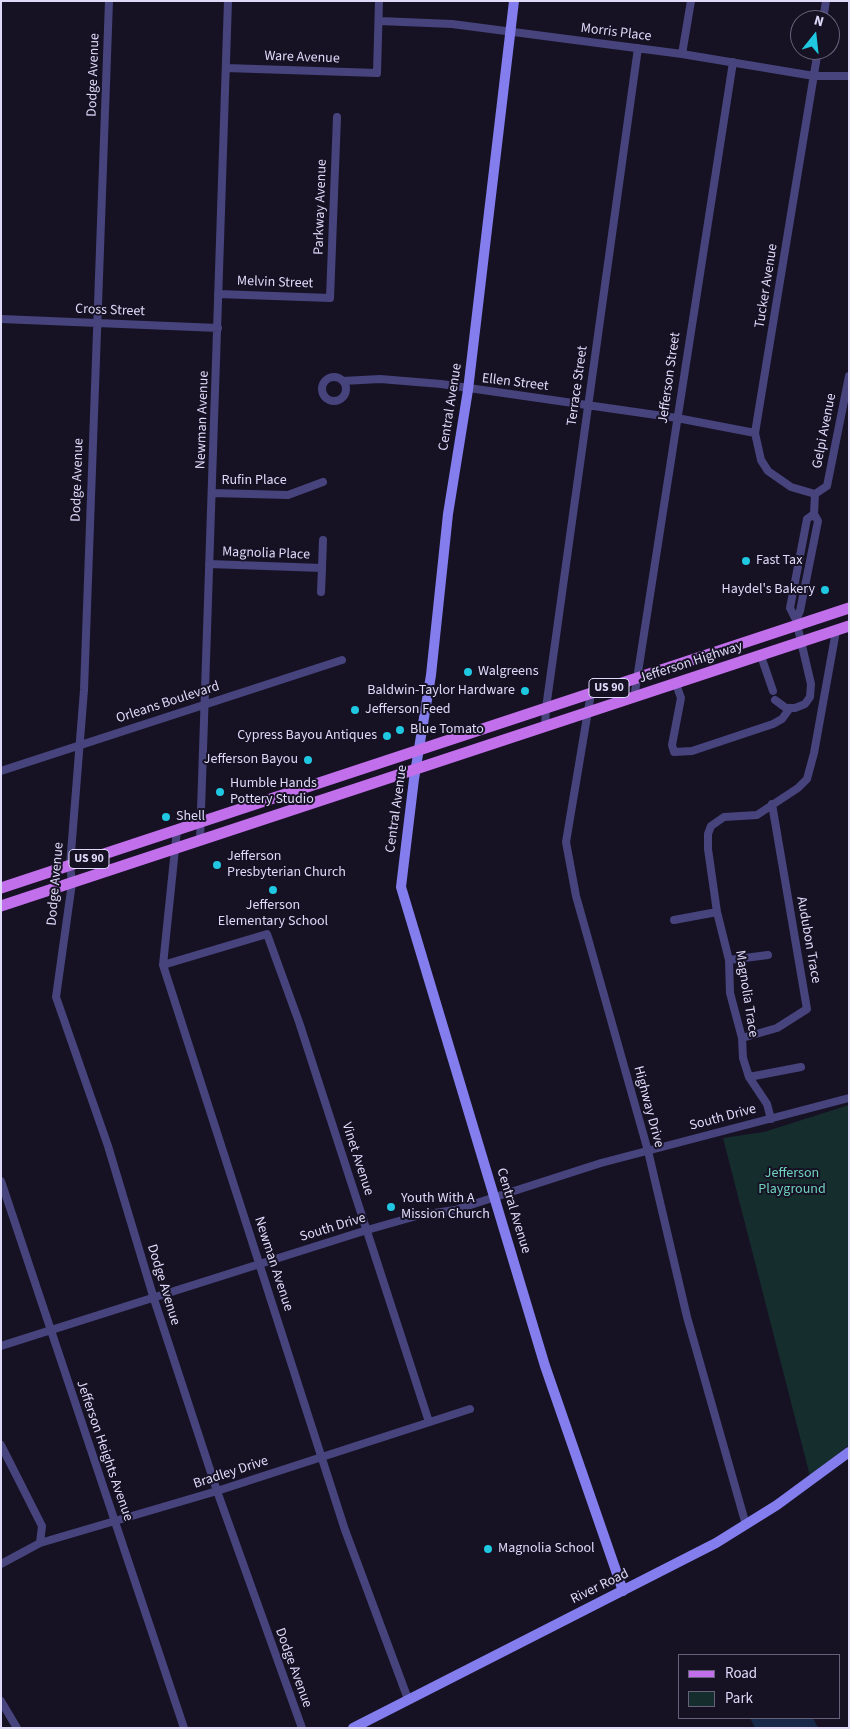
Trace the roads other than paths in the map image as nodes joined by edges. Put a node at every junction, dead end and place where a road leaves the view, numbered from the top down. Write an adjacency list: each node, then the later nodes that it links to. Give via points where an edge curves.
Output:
1 (109, 1): 19 (street, Dodge Avenue)
2 (228, 1): 12 (street, Newman Avenue)
3 (379, 1): 6 (street)
4 (514, 1): 7 (main road, Central Avenue)
5 (691, 1): 9 (street)
6 (378, 21): 7 (street, Morris Place, via 452,24); 12 (street, Ware Avenue, via 377,73)
7 (511, 32): 8 (street, Morris Place); 23 (main road, Central Avenue)
8 (638, 48): 9 (street, Morris Place); 24 (street, Terrace Street)
9 (682, 54): 11 (street, Morris Place)
10 (816, 60): 13 (street, Tucker Avenue)
11 (733, 62): 13 (street, Morris Place); 25 (street, Jefferson Street)
12 (226, 68): 16 (street, Newman Avenue)
13 (814, 76): 14 (street, Morris Place); 26 (street, Tucker Avenue)
14 (849, 76)
15 (337, 117): 17 (street, Parkway Avenue)
16 (218, 294): 17 (street, Melvin Street); 20 (street, Newman Avenue)
17 (330, 298)
18 (1, 319): 19 (street, Cross Street)
19 (97, 323): 20 (street, Cross Street); 53 (street, Dodge Avenue)
20 (218, 328): 28 (street, Newman Avenue)
21 (849, 376): 29 (street, Gelpi Avenue, via 827,486)
22 (343, 381): 23 (street, Ellen Street, via 404,380)
23 (468, 390): 24 (street, Ellen Street); 54 (main road, Central Avenue, via 448,514)
24 (588, 405): 25 (street, Ellen Street); 49 (street, Terrace Street)
25 (677, 418): 26 (street, Ellen Street); 42 (street, Jefferson Street)
26 (755, 433): 29 (street, Tucker Avenue, via 761,460 768,471 791,487)
27 (324, 482): 28 (street, Rufin Place, via 288,495)
28 (213, 493): 32 (street, Newman Avenue)
29 (815, 494): 30 (street)
30 (814, 514): 36 (street, via 818,521); 36 (street, via 807,519 790,608)
31 (323, 540): 33 (street, Magnolia Place)
32 (209, 564): 33 (street, Magnolia Place); 48 (street, Newman Avenue)
33 (322, 568): 34 (street, Magnolia Place)
34 (322, 592)
35 (849, 608): 36 (main road, Jefferson Highway / US 90)
36 (796, 622): 39 (street); 42 (main road, Jefferson Highway / US 90)
37 (849, 626): 38 (main road, Jefferson Highway / US 90)
38 (836, 630): 39 (main road, Jefferson Highway / US 90); 57 (street, via 807,779)
39 (800, 643): 40 (main road, Jefferson Highway / US 90); 50 (street, via 811,684 810,697 804,704)
40 (761, 656): 43 (main road, Jefferson Highway / US 90); 44 (street)
41 (342, 660): 48 (street, Orleans Boulevard)
42 (637, 679): 45 (main road, Jefferson Highway / US 90); 46 (street, Jefferson Street)
43 (676, 684): 46 (main road, Jefferson Highway / US 90); 50 (street, via 681,698 672,745 674,752 692,751 750,732 782,719)
44 (773, 691)
45 (591, 693): 49 (main road, Jefferson Highway / US 90); 51 (street, Highway Drive)
46 (634, 698): 51 (main road, Jefferson Highway / US 90)
47 (775, 700): 50 (street)
48 (204, 704): 53 (street, Orleans Boulevard); 58 (street, Newman Avenue)
49 (546, 708): 52 (street, Terrace Street); 54 (main road, Jefferson Highway / US 90)
50 (790, 708)
51 (589, 712): 52 (main road, Jefferson Highway / US 90); 76 (street, Highway Drive, via 566,842 576,896)
52 (545, 727): 55 (main road, Jefferson Highway / US 90)
53 (80, 744): 56 (street, Orleans Boulevard); 62 (street, Dodge Avenue)
54 (420, 749): 55 (main road, Central Avenue); 58 (main road, Jefferson Highway / US 90)
55 (416, 770): 60 (main road, Jefferson Highway / US 90); 78 (main road, Central Avenue, via 401,887)
56 (1, 771)
57 (772, 804): 66 (street, via 756,815 724,817 711,826 708,849); 71 (street, Audubon Trace, via 808,1009 777,1028)
58 (200, 822): 59 (main road, Jefferson Highway / US 90); 60 (street, Newman Avenue)
59 (177, 830): 61 (street, Newman Avenue); 62 (main road, Jefferson Highway / US 90)
60 (200, 840): 61 (main road, Jefferson Highway / US 90)
61 (175, 848): 63 (main road, Jefferson Highway / US 90); 70 (street, Newman Avenue)
62 (70, 865): 63 (street, Dodge Avenue); 64 (main road, Jefferson Highway / US 90)
63 (72, 883): 65 (main road, Jefferson Highway / US 90); 81 (street, Dodge Avenue, via 56,997 108,1146)
64 (1, 888)
65 (1, 906)
66 (717, 912): 67 (street); 69 (street, Magnolia Trace)
67 (674, 920)
68 (768, 955): 69 (street)
69 (729, 960): 71 (street, Magnolia Trace, via 730,993)
70 (163, 965): 79 (street, Vinet Avenue, via 267,934); 80 (street, Newman Avenue)
71 (742, 1038): 73 (street, Magnolia Trace, via 743,1058)
72 (801, 1067): 73 (street)
73 (749, 1077): 75 (street, Magnolia Trace, via 767,1104)
74 (849, 1098): 75 (street, South Drive)
75 (771, 1119): 76 (street, South Drive)
76 (648, 1151): 78 (street, South Drive); 91 (street, Highway Drive, via 687,1317)
77 (1, 1181): 82 (street, Jefferson Heights Avenue)
78 (494, 1197): 79 (street, South Drive, via 455,1210 420,1215); 94 (main road, Central Avenue, via 548,1376)
79 (367, 1230): 80 (street, South Drive); 85 (street, Vinet Avenue)
80 (260, 1264): 81 (street, South Drive); 88 (street, Newman Avenue)
81 (154, 1299): 82 (street, South Drive); 89 (street, Dodge Avenue)
82 (50, 1330): 83 (street, South Drive); 90 (street, Jefferson Heights Avenue)
83 (1, 1346)
84 (470, 1409): 85 (street, Bradley Drive)
85 (429, 1422): 88 (street, Bradley Drive)
86 (1, 1445): 92 (street, via 42,1526)
87 (849, 1452): 91 (main road, River Road)
88 (323, 1457): 89 (street, Bradley Drive); 95 (street, Newman Avenue, via 345,1530)
89 (217, 1491): 90 (street, Bradley Drive); 99 (street, Dodge Avenue)
90 (115, 1522): 92 (street, Bradley Drive); 98 (street, Jefferson Heights Avenue)
91 (746, 1525): 94 (main road, River Road)
92 (40, 1543): 93 (street, Bradley Drive)
93 (1, 1564)
94 (623, 1591): 95 (main road, River Road)
95 (408, 1699): 100 (main road, River Road)
96 (1, 1701): 97 (street)
97 (17, 1728)
98 (184, 1728)
99 (302, 1728)
100 (353, 1728)

